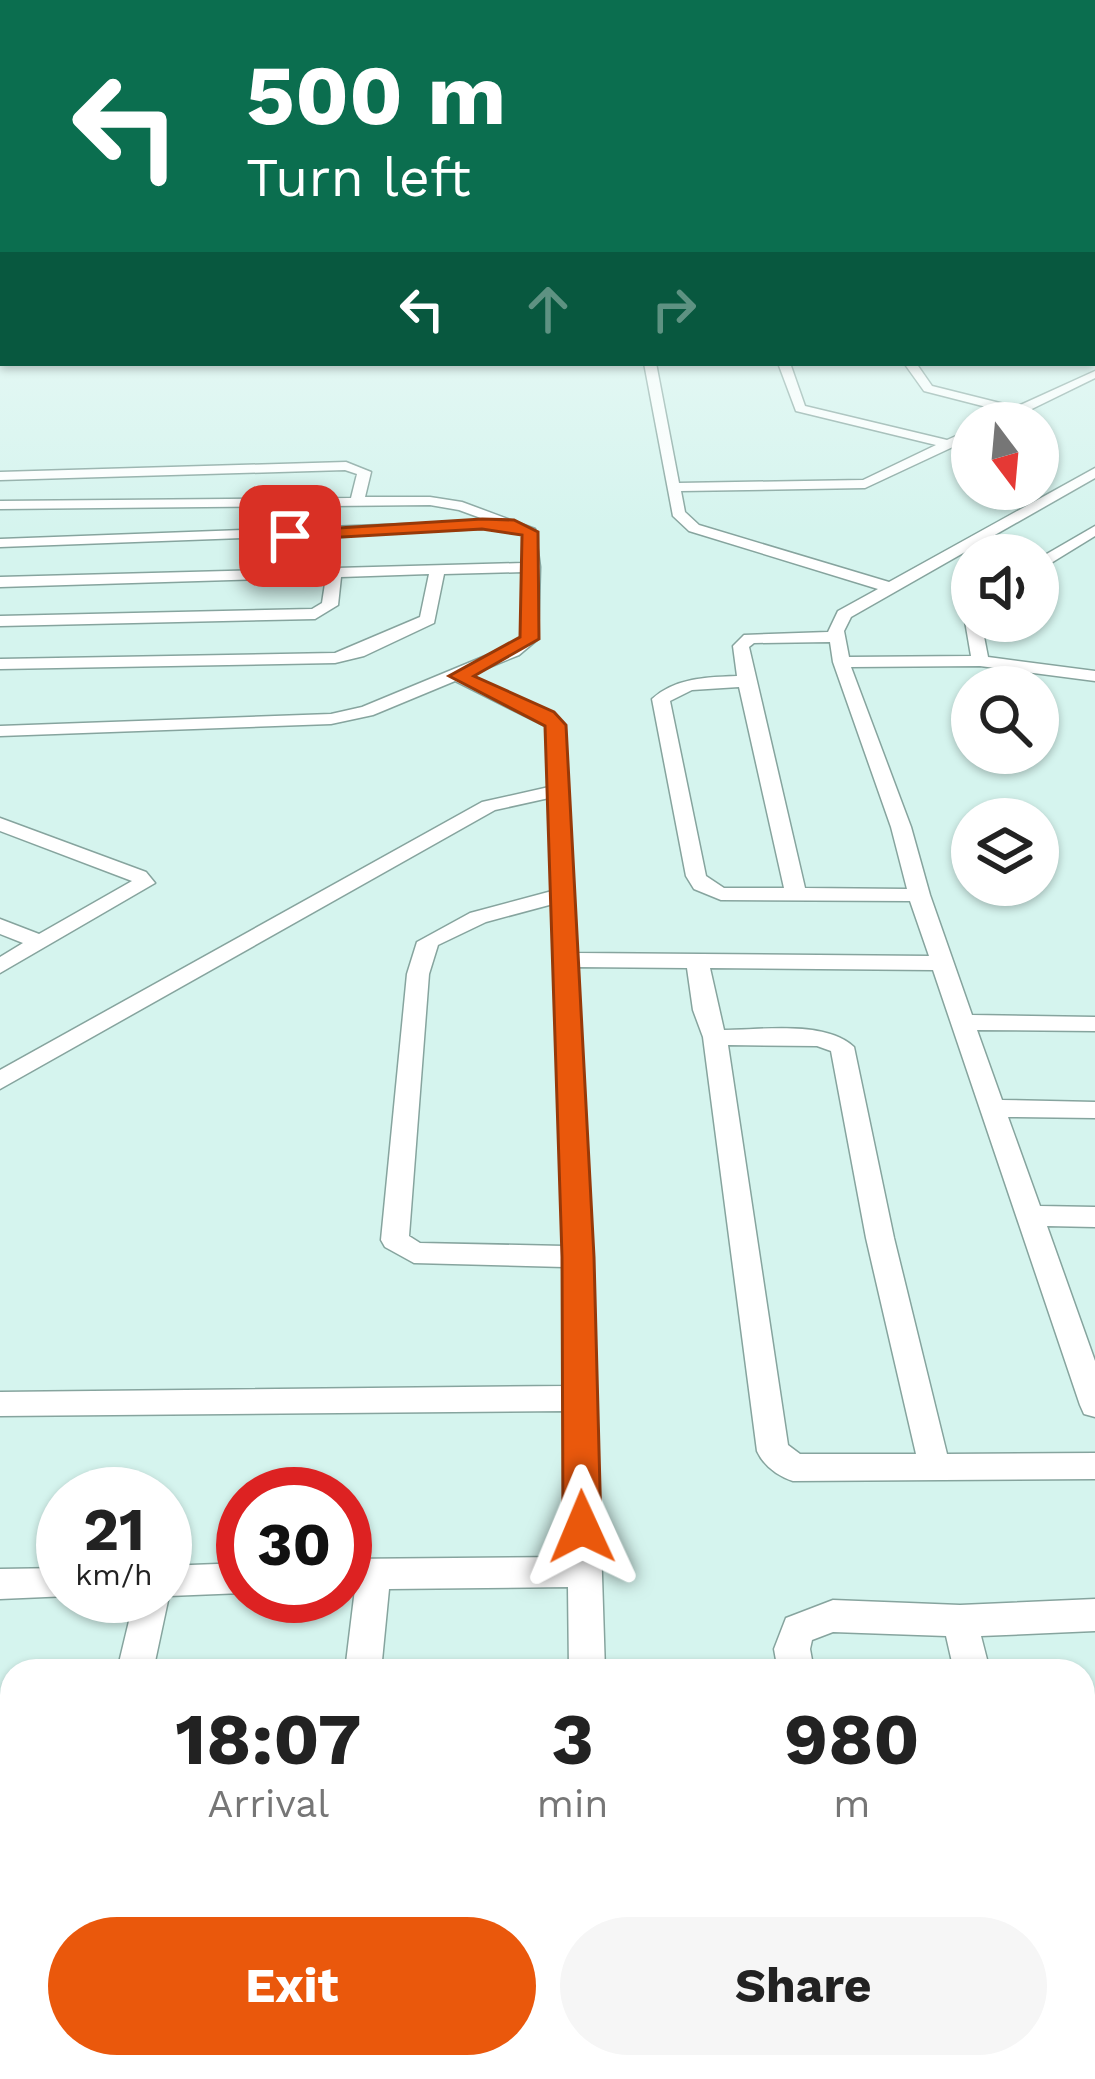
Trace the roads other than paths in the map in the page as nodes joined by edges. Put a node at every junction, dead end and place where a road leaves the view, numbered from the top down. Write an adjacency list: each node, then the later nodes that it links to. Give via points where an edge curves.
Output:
1 (651, 366): 11 (street)
2 (785, 366): 8 (street, via 800,408)
3 (912, 366): 5 (street, via 928,389)
4 (1095, 374): 6 (street)
5 (981, 402)
6 (1036, 402)
7 (951, 443): 8 (street)
8 (948, 444): 11 (street, via 865,484)
9 (1095, 472): 24 (street)
10 (0, 476): 12 (street, via 346,466 364,472)
11 (673, 487): 24 (street, via 678,513 694,529)
12 (357, 501): 13 (street); 15 (street, via 445,502)
13 (129, 504): 14 (street); 17 (street)
14 (0, 505)
15 (514, 525): 17 (street); 20 (street, via 530,532)
16 (1095, 530): 19 (street)
17 (121, 539): 18 (street)
18 (0, 543)
19 (1059, 553)
20 (532, 567): 21 (street); 31 (street, via 530,639)
21 (437, 572): 22 (street); 30 (street, via 428,620 350,655)
22 (334, 573): 23 (street); 25 (street, via 329,605 315,614)
23 (0, 582)
24 (889, 587): 26 (street, via 844,614)
25 (0, 622)
26 (837, 637): 28 (street); 33 (street, via 742,642)
27 (976, 642): 29 (street)
28 (842, 662): 29 (street); 38 (street)
29 (980, 662): 32 (street)
30 (0, 664)
31 (459, 676): 34 (street, via 332,719); 35 (street, via 553,720)
32 (1095, 676)
33 (746, 682): 39 (street); 39 (street, via 701,683 662,699 696,876 721,894)
34 (0, 730)
35 (560, 790): 37 (street); 49 (street, via 489,806)
36 (0, 824): 41 (street, via 142,879)
37 (566, 895): 42 (street); 54 (street, via 512,904 428,942 418,974 395,1240 414,1253)
38 (919, 895): 39 (street); 44 (street)
39 (796, 896)
40 (0, 926): 41 (street)
41 (41, 943): 45 (street)
42 (568, 960): 43 (street); 54 (street)
43 (697, 960): 44 (street); 48 (street)
44 (943, 963): 46 (street)
45 (0, 965)
46 (964, 1022): 47 (street); 50 (street)
47 (1095, 1024)
48 (716, 1037): 58 (street, via 842,1047); 58 (street, via 773,1450 793,1468)
49 (7, 1069)
50 (994, 1108): 51 (street); 52 (street)
51 (1095, 1110)
52 (1031, 1216): 53 (street); 57 (street)
53 (1095, 1217)
54 (578, 1257): 55 (street)
55 (581, 1398): 56 (street); 60 (street)
56 (0, 1404)
57 (1095, 1405)
58 (934, 1464): 59 (street)
59 (1095, 1466)
60 (583, 1572): 61 (street); 70 (street)
61 (372, 1574)
62 (36, 1583): 63 (street)
63 (0, 1584)
64 (1095, 1615): 65 (street)
65 (960, 1621): 71 (street, via 833,1616 798,1629); 72 (street)
66 (146, 1623): 68 (street)
67 (362, 1623): 69 (street)
68 (138, 1659)
69 (364, 1659)
70 (586, 1659)
71 (794, 1659)
72 (969, 1659)

